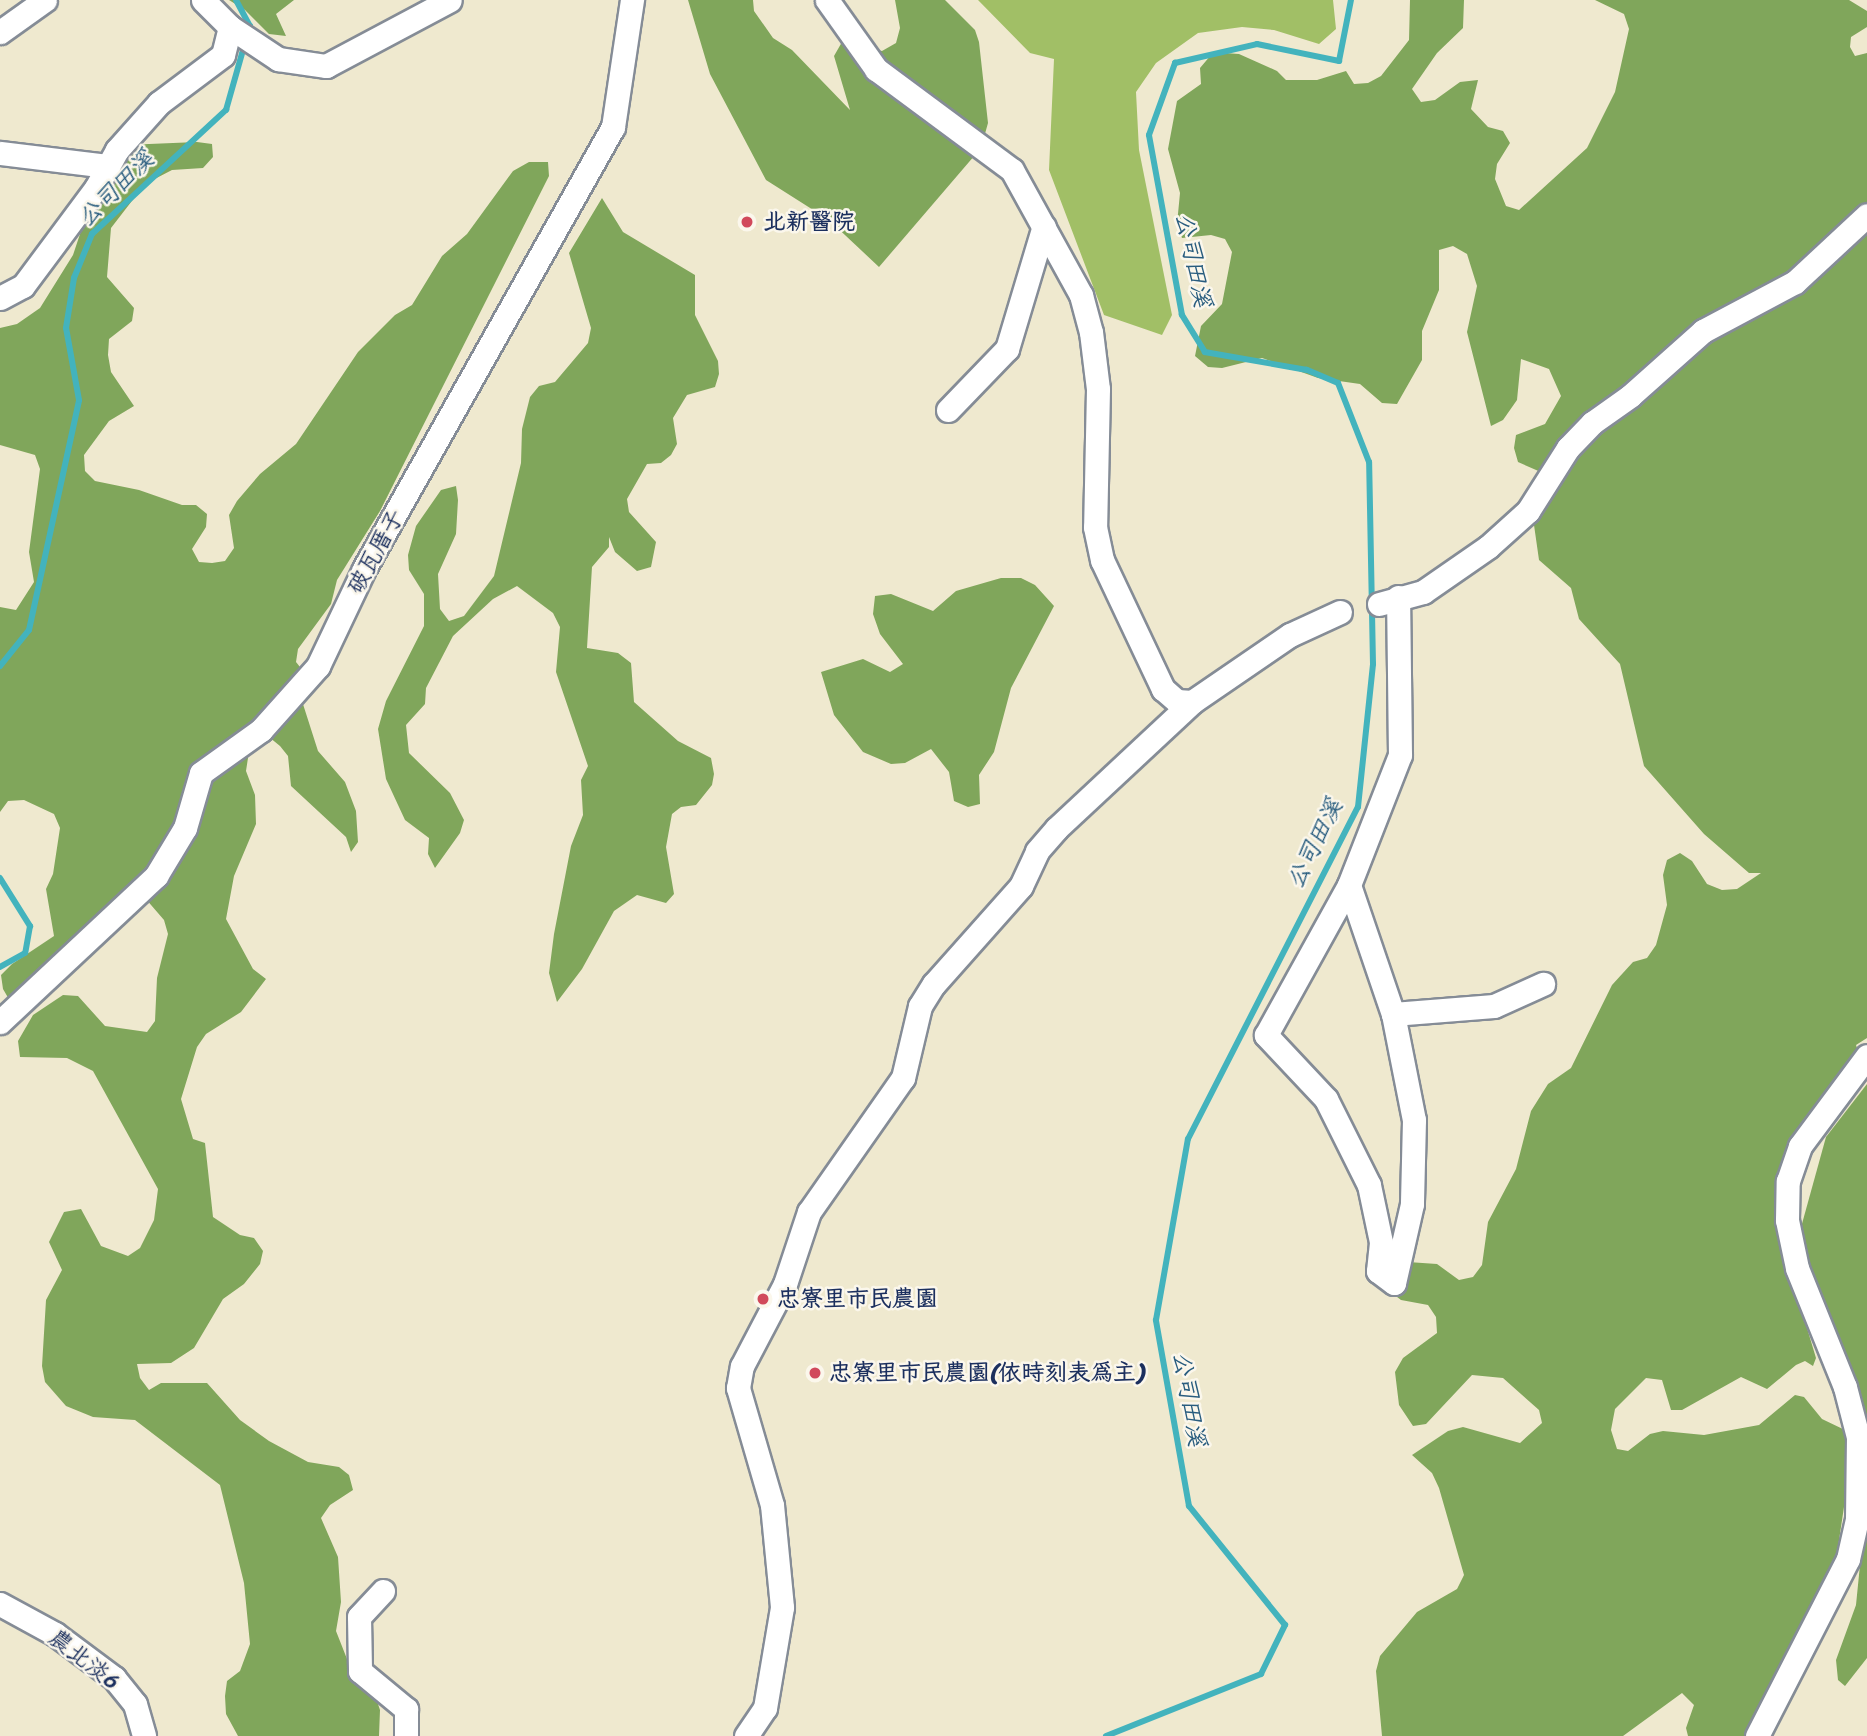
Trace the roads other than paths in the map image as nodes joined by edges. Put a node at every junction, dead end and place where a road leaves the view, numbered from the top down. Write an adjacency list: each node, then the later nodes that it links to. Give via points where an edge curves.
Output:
1 (45, 0): 7 (street)
2 (203, 0): 6 (street)
3 (450, 0): 6 (street, via 326,66 278,59)
4 (632, 0): 19 (street, 破瓦厝子, via 613,127 364,569 318,666 261,730 201,774 184,828 156,876)
5 (827, 0): 11 (street, via 876,69 1012,170)
6 (232, 28): 9 (street, via 223,55 159,103)
7 (0, 32)
8 (0, 153): 9 (street)
9 (108, 166): 12 (street, via 23,286)
10 (1867, 215): 16 (street, via 1804,276 1703,331 1592,423 1568,448 1528,511 1488,547 1423,592 1388,601 1400,755)
11 (1044, 226): 13 (street, via 1007,349); 15 (street, via 1081,295 1091,332 1098,389 1095,527 1102,560 1156,678 1177,701)
12 (0, 298)
13 (948, 410)
14 (1340, 612): 15 (street, via 1290,635)
15 (1192, 702): 25 (street, via 1057,828 1037,851 1021,886 934,984 920,1006 903,1078 809,1212 785,1284 742,1366 738,1388 772,1505 782,1607 765,1708)
16 (1349, 885): 18 (street); 18 (street, via 1266,1035 1326,1099 1369,1185 1381,1242 1378,1270 1394,1283 1412,1204 1414,1120)
17 (1543, 984): 18 (street, via 1494,1006)
18 (1393, 1014)
19 (0, 1022)
20 (1867, 1056): 26 (street, via 1800,1146 1788,1181 1787,1220 1797,1268 1845,1387 1858,1437 1857,1519 1848,1559)
21 (383, 1591): 24 (street, via 359,1617 360,1671 406,1709)
22 (0, 1604): 23 (street, 農北淡6 / 農北淡6, via 55,1634 114,1678 135,1704)
23 (144, 1736)
24 (405, 1736)
25 (746, 1736)
26 (1757, 1736)

